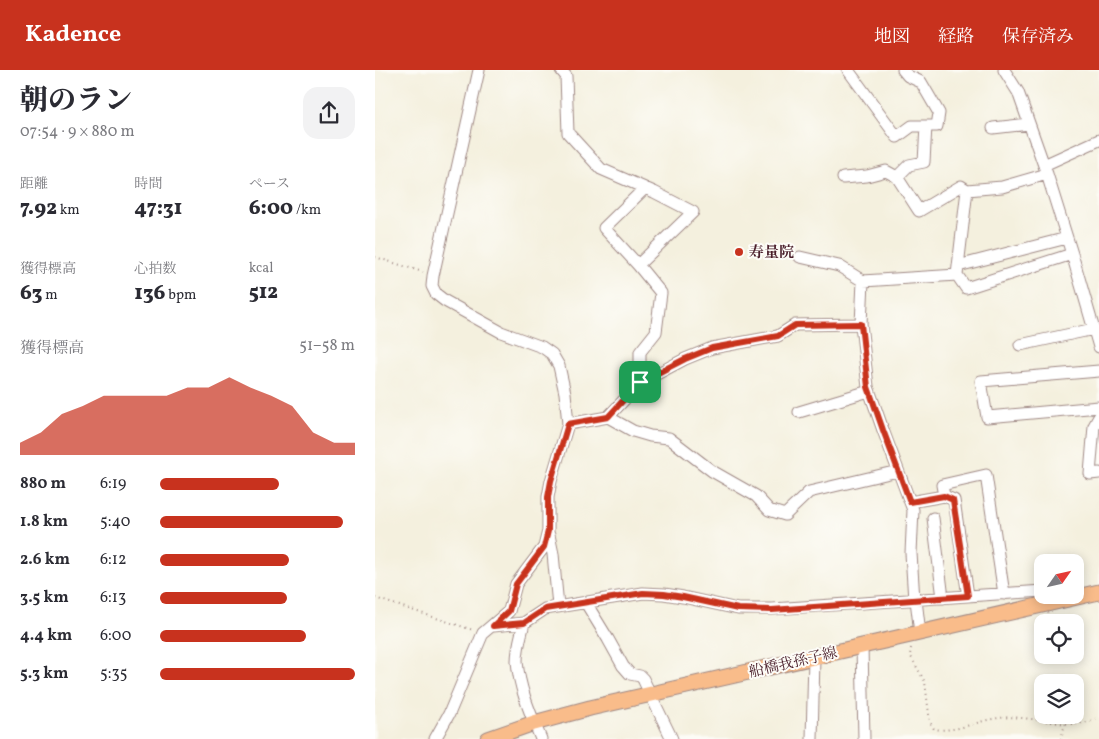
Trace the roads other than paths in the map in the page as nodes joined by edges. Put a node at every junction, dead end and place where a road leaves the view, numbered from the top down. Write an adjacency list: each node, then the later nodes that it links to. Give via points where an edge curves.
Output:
1 (479, 70): 32 (street, via 432,286 445,301 501,332 553,354 565,393)
2 (561, 70): 13 (street, via 566,76 568,132 601,169)
3 (848, 70): 7 (street, via 897,137 912,126)
4 (903, 70): 7 (street, via 921,82 939,113 937,126)
5 (1004, 70): 6 (street, via 1018,92)
6 (1029, 124): 8 (street); 10 (street)
7 (926, 126): 11 (street, via 924,162 909,165)
8 (993, 128)
9 (1099, 140): 10 (street)
10 (1045, 169): 14 (street, via 1001,187); 15 (street)
11 (897, 177): 12 (street, via 886,171); 14 (street, via 919,211 961,186)
12 (843, 178)
13 (645, 188): 18 (street, via 604,228); 18 (street, via 693,212)
14 (967, 190): 19 (street)
15 (1067, 238): 16 (street); 19 (street)
16 (1072, 254): 19 (street, via 966,288); 22 (street)
17 (800, 257): 20 (street, via 839,266)
18 (638, 265): 26 (street, via 661,293 656,332 640,352)
19 (957, 270): 20 (street)
20 (863, 281): 21 (street)
21 (861, 324): 26 (street, via 795,325 778,336 712,348); 27 (street)
22 (1094, 329): 23 (street); 24 (street)
23 (1098, 343)
24 (1019, 345)
25 (1099, 371): 28 (street, via 981,381 987,417)
26 (640, 382): 31 (street)
27 (869, 392): 29 (street); 33 (street)
28 (1099, 407)
29 (799, 412)
30 (1099, 416): 34 (street, via 1094,426 1090,474)
31 (608, 417): 32 (street); 33 (street, via 633,431 669,438 712,471 756,496 769,510 785,515 809,492)
32 (568, 424): 38 (street, via 548,497)
33 (898, 470): 36 (street)
34 (1099, 474)
35 (944, 496): 36 (street); 41 (street, via 942,485 986,475); 43 (street, via 953,500)
36 (910, 502): 45 (street, via 913,510 911,553)
37 (933, 518): 44 (street)
38 (548, 531): 48 (street); 50 (street, via 544,547 516,584 509,611)
39 (1034, 592): 41 (street)
40 (1099, 592): 42 (main road, 船橋我孫子線)
41 (1004, 594): 43 (street)
42 (1084, 594)
43 (968, 596): 44 (street)
44 (943, 598): 45 (street)
45 (915, 600): 46 (street, via 772,610 738,609 683,597 643,593); 51 (street)
46 (586, 603): 48 (street); 54 (street, via 623,666 630,674 640,676)
47 (1037, 604): 51 (main road, 船橋我孫子線)
48 (558, 606): 49 (street, via 545,609)
49 (524, 623): 50 (street); 55 (street, via 517,661)
50 (488, 629): 56 (street)
51 (917, 634): 52 (main road, 船橋我孫子線)
52 (862, 646): 53 (main road, 船橋我孫子線); 61 (street)
53 (813, 658): 54 (main road, 船橋我孫子線); 60 (street)
54 (650, 695): 55 (main road, 船橋我孫子線); 59 (street)
55 (534, 723): 57 (main road, 船橋我孫子線); 58 (street)
56 (435, 739)
57 (488, 739)
58 (541, 739)
59 (672, 739)
60 (813, 739)
61 (864, 739)

